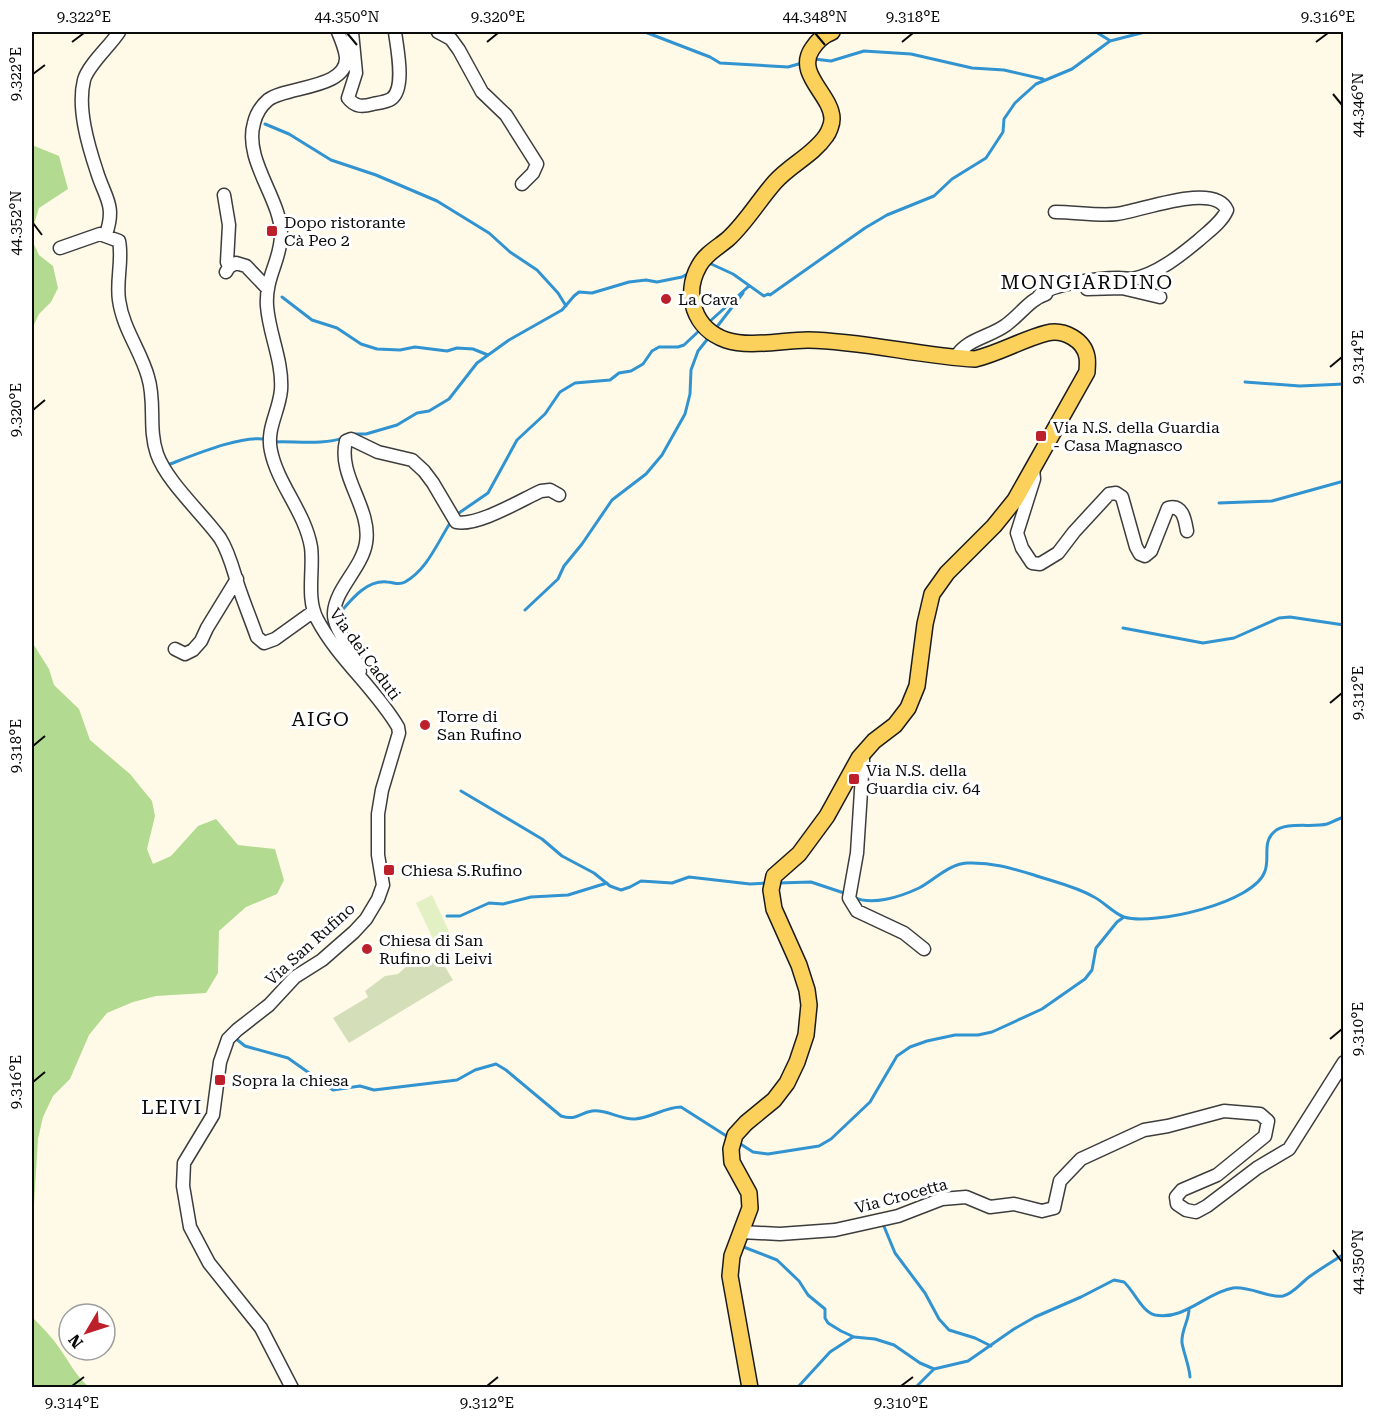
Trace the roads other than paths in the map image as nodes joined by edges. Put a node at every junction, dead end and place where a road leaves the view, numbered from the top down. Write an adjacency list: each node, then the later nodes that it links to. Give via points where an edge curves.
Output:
1 (119, 32): 10 (street, via 93,64 82,97 97,174 107,195 111,219)
2 (338, 32): 12 (street, Via dei Caduti, via 346,59 338,76 270,99 254,123 254,153 282,234)
3 (352, 32): 4 (street, via 356,73 348,98 356,106 364,107 389,100 399,86)
4 (395, 32)
5 (438, 32): 7 (street, via 451,39 482,92 506,115 537,164)
6 (832, 32): 15 (main road, via 816,42 809,53 808,67 830,108 828,134 776,182 737,231 700,264 693,284 694,312 705,327 727,340 808,340)
7 (522, 184)
8 (224, 195): 12 (street, via 229,225 228,269 236,263 246,266)
9 (1055, 212): 13 (street, via 1115,214 1199,197 1219,201 1227,210 1176,260 1161,267 1132,279 1055,286)
10 (106, 234)
11 (60, 248): 19 (street, via 100,234 119,241 119,299 131,340 148,374 153,441 158,456 221,540)
12 (267, 288): 20 (street, Via dei Caduti, via 281,389 268,437 271,454 306,527)
13 (1039, 296): 14 (street, via 1054,291 1122,288); 15 (street, via 1004,327 966,346)
14 (1160, 297)
15 (956, 357): 16 (main road, via 975,359 992,355 1048,333 1063,332 1079,341 1088,357 1087,372)
16 (1033, 467): 18 (street, via 1034,479 1017,533 1032,563 1040,564 1058,553 1109,494 1122,497 1140,554 1151,551 1168,508 1180,509); 24 (main road, via 1015,500 932,594 914,696 895,724)
17 (559, 495): 22 (street, via 541,491 480,519 456,522 433,483 412,460 378,452 351,439 346,441 343,458 366,525 367,541 362,559 333,613 358,663)
18 (1187, 531)
19 (237, 579): 20 (street, via 257,637 264,643); 21 (street, via 197,646 185,654)
20 (314, 610): 22 (street, Via dei Caduti, via 336,649)
21 (175, 649)
22 (357, 674): 23 (street, Via dei Caduti)
23 (396, 723): 28 (street, Via San Rufino, via 399,733 381,790 378,814 383,885 378,899 354,932 295,977 228,1039 220,1062 213,1114 184,1163 183,1186 190,1227 209,1263 261,1328)
24 (861, 756): 25 (street, via 857,853 849,898 857,911 904,933); 27 (main road, via 828,816 799,854 774,876 774,909 799,965 809,1005 806,1035 787,1083 733,1139 732,1162 749,1193 750,1208)
25 (924, 949)
26 (1344, 1062): 27 (street, Via Crocetta, via 1289,1149 1196,1212 1177,1204 1176,1197 1182,1190 1217,1175 1265,1136 1268,1121 1260,1114 1224,1111 1144,1130 1111,1144 1081,1159 1060,1181 1053,1208 1042,1211 1014,1204 990,1207 966,1197 942,1199 898,1216 835,1230)
27 (741, 1232): 29 (main road, via 730,1276)
28 (292, 1388)
29 (750, 1388)

